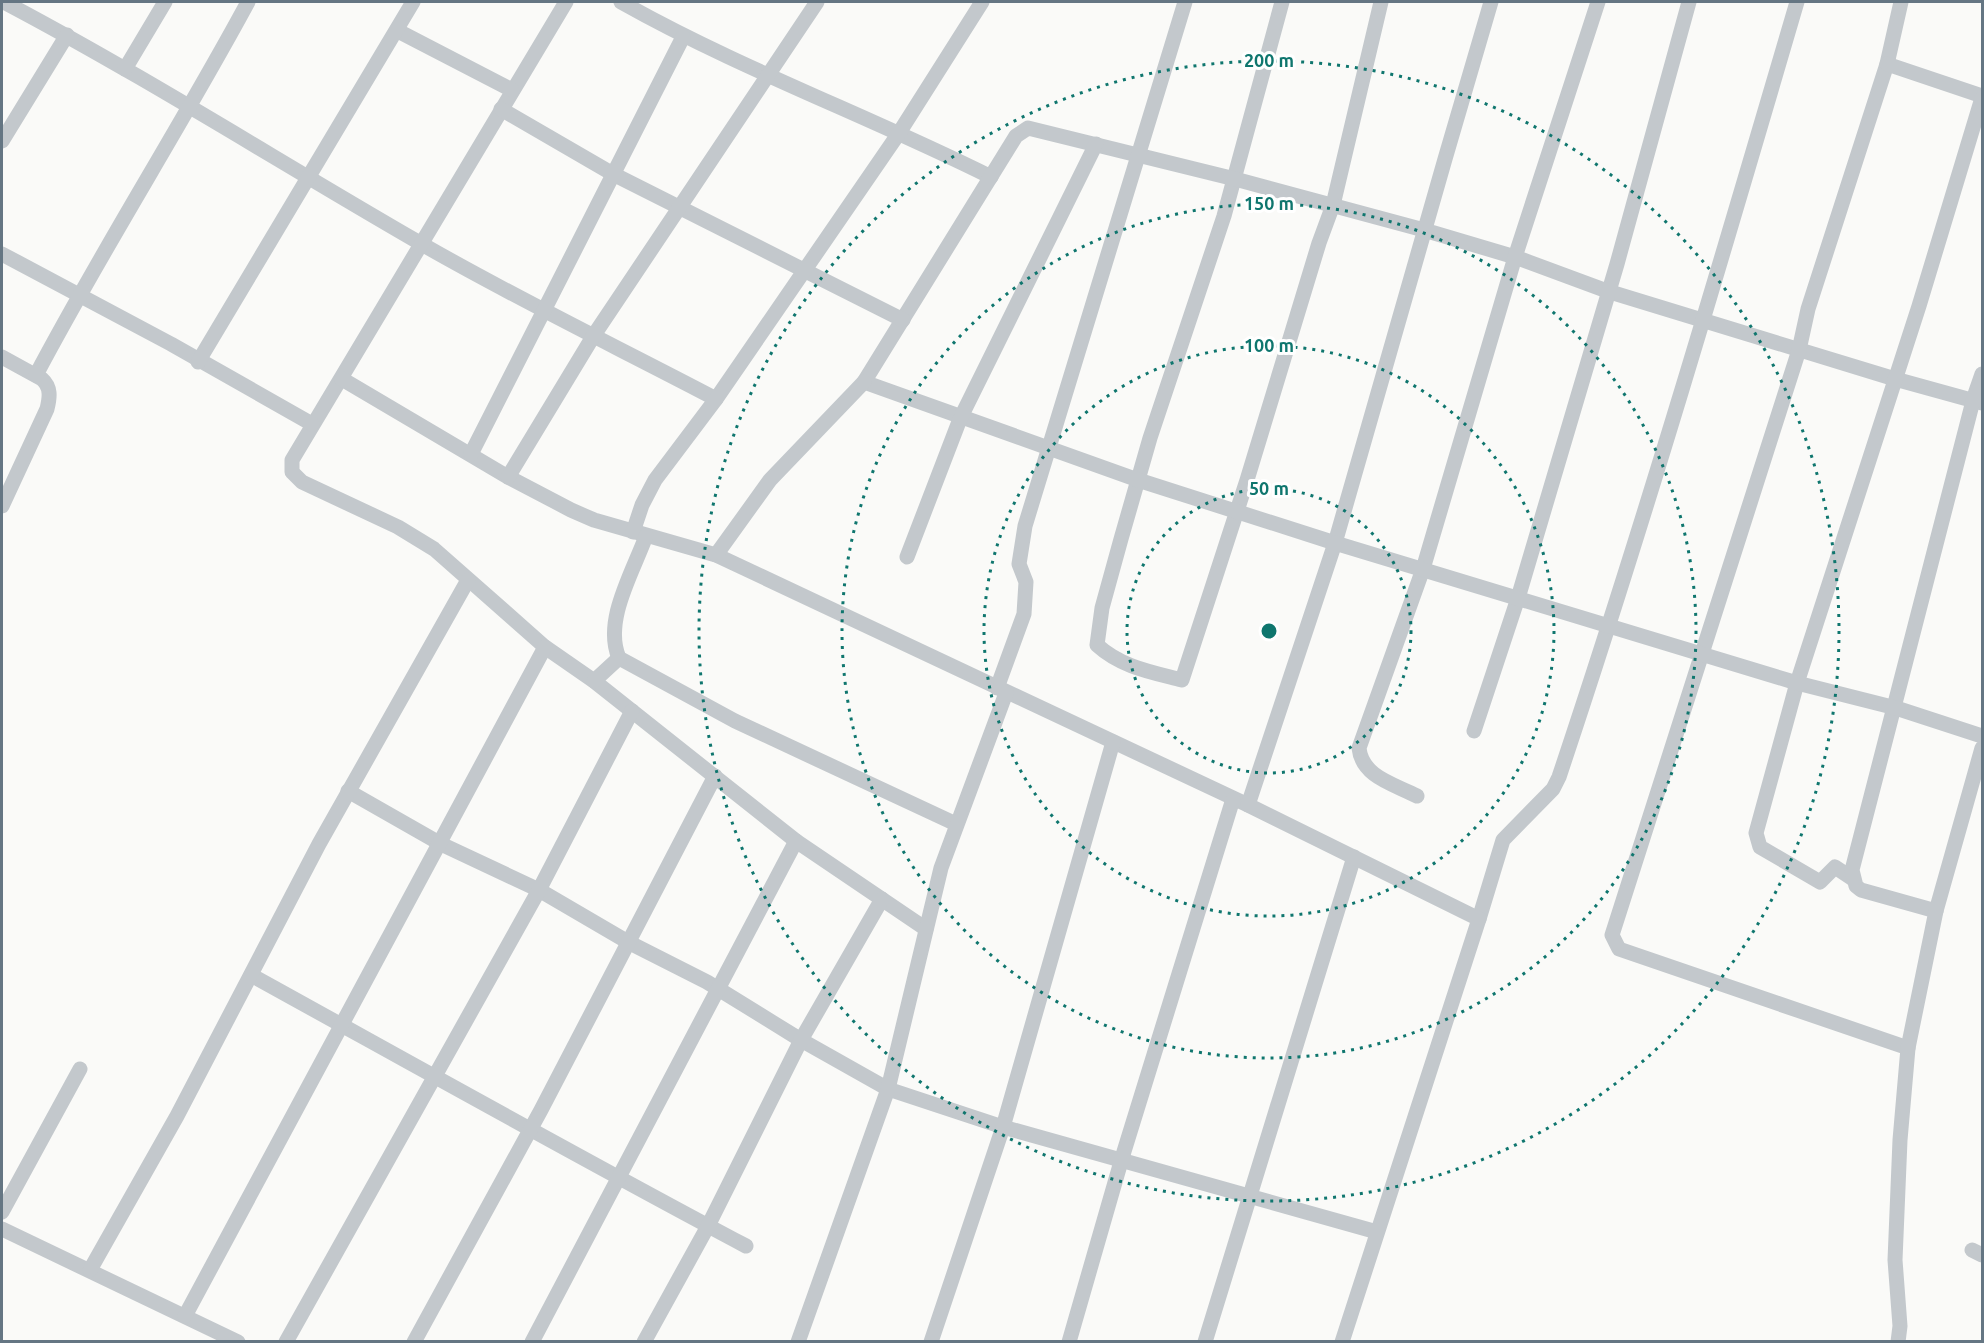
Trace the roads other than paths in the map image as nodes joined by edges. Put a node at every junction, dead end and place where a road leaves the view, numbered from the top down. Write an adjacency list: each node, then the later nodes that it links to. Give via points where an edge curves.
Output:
1 (4, 2): 18 (street)
2 (165, 2): 21 (street)
3 (248, 2): 25 (street)
4 (413, 2): 17 (street)
5 (566, 2): 23 (street)
6 (621, 2): 19 (street)
7 (817, 2): 22 (street)
8 (982, 2): 27 (street)
9 (1185, 2): 30 (street)
10 (1282, 2): 34 (street)
11 (1381, 2): 35 (street)
12 (1491, 2): 37 (street)
13 (1598, 2): 40 (street)
14 (1689, 2): 42 (street)
15 (1797, 2): 46 (street)
16 (1901, 2): 20 (street)
17 (398, 31): 23 (street); 33 (street)
18 (67, 35): 21 (street); 28 (street)
19 (683, 37): 22 (street); 31 (street)
20 (1887, 64): 24 (street); 48 (street, via 1808,309)
21 (125, 69): 25 (street)
22 (769, 75): 27 (street); 36 (street)
23 (512, 90): 26 (street)
24 (1983, 97): 54 (street)
25 (190, 108): 33 (street); 43 (street)
26 (501, 109): 31 (street); 38 (street)
27 (899, 133): 32 (street); 41 (street)
28 (2, 141)
29 (1096, 144): 30 (street); 32 (street, via 1028,128 1016,136); 58 (street)
30 (1138, 154): 34 (street); 60 (street)
31 (613, 174): 36 (street); 44 (street)
32 (991, 177): 45 (street)
33 (309, 179): 38 (street); 50 (street)
34 (1235, 179): 35 (street); 63 (street)
35 (1333, 205): 37 (street); 65 (street)
36 (678, 207): 41 (street); 47 (street)
37 (1424, 230): 40 (street); 67 (street)
38 (422, 244): 44 (street); 53 (street)
39 (2, 256): 43 (street)
40 (1515, 257): 42 (street); 70 (street)
41 (804, 270): 45 (street); 56 (street)
42 (1607, 291): 46 (street); 72 (street)
43 (78, 295): 50 (street); 52 (street)
44 (545, 312): 47 (street); 61 (street)
45 (903, 320): 55 (street)
46 (1704, 321): 48 (street); 73 (street)
47 (594, 335): 56 (street); 62 (street)
48 (1799, 350): 54 (street); 75 (street)
49 (2, 357): 52 (street)
50 (198, 362): 59 (street)
51 (1983, 374): 57 (street)
52 (36, 375): 64 (street, via 47,384 47,409)
53 (342, 379): 59 (street); 61 (street)
54 (1895, 379): 57 (street); 78 (street)
55 (864, 382): 58 (street); 68 (street, via 770,480)
56 (716, 399): 66 (street, via 655,480 642,505)
57 (1978, 401): 80 (street)
58 (960, 419): 60 (street); 69 (street)
59 (312, 424): 71 (street, via 292,460 292,472 297,478 417,537)
60 (1049, 446): 63 (street); 79 (street, via 1020,551 1019,564 1026,582 1023,614)
61 (471, 454): 62 (street)
62 (508, 477): 66 (street, via 583,516)
63 (1138, 480): 65 (street); 65 (street, via 1102,608 1096,645 1119,663 1182,680)
64 (2, 506)
65 (1236, 512): 67 (street)
66 (640, 534): 68 (street); 76 (street, via 614,622 613,639)
67 (1335, 543): 70 (street); 90 (street)
68 (716, 555): 79 (street)
69 (907, 557)
70 (1423, 569): 72 (street); 88 (street, via 1359,748 1361,761 1370,772)
71 (468, 580): 74 (street); 87 (street)
72 (1518, 598): 73 (street); 82 (street)
73 (1610, 625): 75 (street); 99 (street, via 1560,777 1503,840)
74 (545, 647): 77 (street); 93 (street)
75 (1704, 654): 78 (street); 106 (street, via 1613,930 1613,940 1620,949)
76 (619, 658): 77 (street); 91 (street, via 735,721)
77 (594, 681): 81 (street)
78 (1797, 683): 80 (street); 95 (street, via 1756,842 1764,851 1820,882 1835,867)
79 (1002, 691): 84 (street); 91 (street)
80 (1896, 708): 83 (street); 95 (street, via 1852,870)
81 (632, 711): 86 (street); 96 (street)
82 (1474, 731)
83 (1983, 736)
84 (1113, 742): 89 (street); 110 (street)
85 (1983, 748): 98 (street)
86 (715, 776): 92 (street); 101 (street)
87 (348, 791): 93 (street); 102 (street)
88 (1417, 796)
89 (1233, 799): 90 (street); 112 (street)
90 (1248, 805): 94 (street)
91 (956, 824): 100 (street)
92 (796, 841): 97 (street); 103 (street)
93 (441, 844): 96 (street); 104 (street)
94 (1354, 857): 99 (street); 114 (street)
95 (1853, 879): 98 (street, via 1856,886 1870,894)
96 (539, 890): 101 (street); 108 (street)
97 (882, 899): 100 (street); 105 (street)
98 (1936, 911): 106 (street)
99 (1479, 919): 118 (street)
100 (926, 928): 109 (street)
101 (628, 942): 103 (street); 111 (street)
102 (251, 975): 104 (street); 120 (street)
103 (717, 988): 105 (street); 113 (street)
104 (341, 1025): 108 (street); 121 (street)
105 (801, 1040): 109 (street); 116 (street)
106 (1908, 1048): 132 (street, via 1895,1251)
107 (80, 1069): 115 (street)
108 (436, 1076): 111 (street); 123 (street)
109 (888, 1089): 110 (street); 127 (street)
110 (1003, 1127): 112 (street); 128 (street)
111 (529, 1130): 113 (street); 124 (street)
112 (1122, 1158): 114 (street); 129 (street)
113 (619, 1178): 116 (street); 125 (street)
114 (1250, 1197): 118 (street); 130 (street)
115 (2, 1212)
116 (708, 1226): 119 (street); 126 (street)
117 (2, 1229): 120 (street)
118 (1377, 1232): 131 (street)
119 (746, 1246)
120 (90, 1270): 121 (street)
121 (185, 1316): 122 (street)
122 (238, 1341)
123 (286, 1341)
124 (414, 1341)
125 (532, 1341)
126 (644, 1341)
127 (798, 1341)
128 (932, 1341)
129 (1069, 1341)
130 (1205, 1341)
131 (1342, 1341)
132 (1898, 1341)

